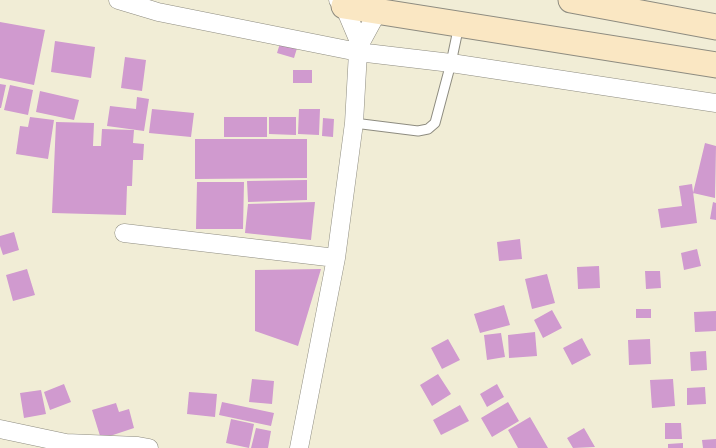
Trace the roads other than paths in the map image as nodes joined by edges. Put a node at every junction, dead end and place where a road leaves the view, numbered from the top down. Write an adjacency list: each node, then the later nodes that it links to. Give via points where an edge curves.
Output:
1 (118, 0): 7 (street, via 158,12)
2 (585, 1): 6 (main road)
3 (341, 3): 4 (main road); 7 (street)
4 (378, 11): 5 (main road); 7 (street)
5 (460, 24): 8 (lane); 9 (main road)
6 (716, 27)
7 (359, 48): 8 (street); 11 (street)
8 (451, 63): 10 (street); 11 (lane, via 435,123 428,129 418,131)
9 (716, 64)
10 (716, 103)
11 (354, 123): 13 (street)
12 (124, 233): 13 (street)
13 (336, 258): 16 (street)
14 (0, 429): 15 (street, via 66,443)
15 (149, 448)
16 (299, 448)

